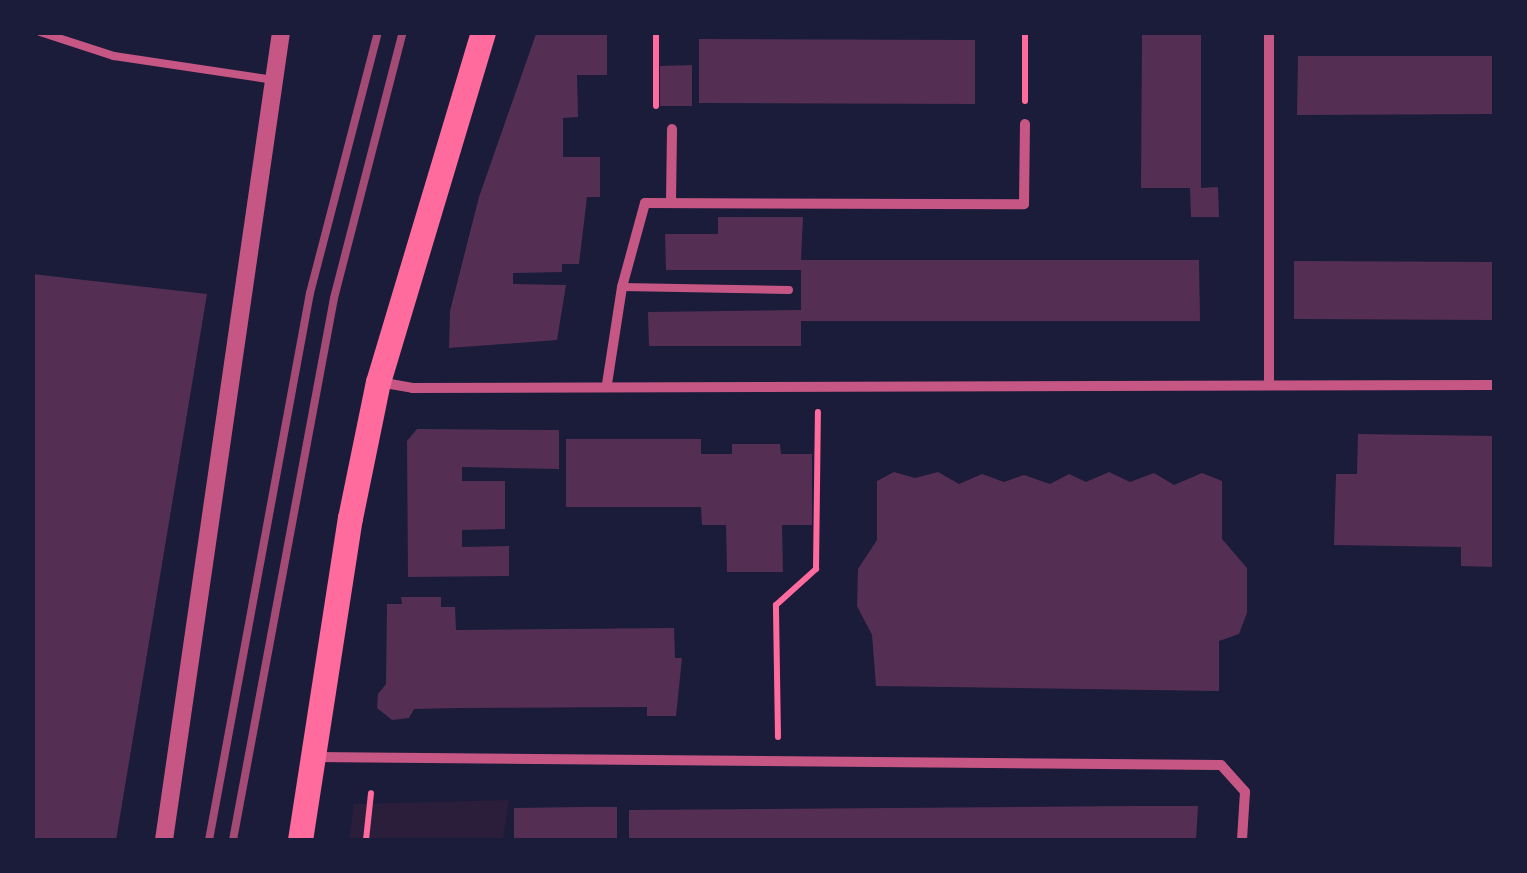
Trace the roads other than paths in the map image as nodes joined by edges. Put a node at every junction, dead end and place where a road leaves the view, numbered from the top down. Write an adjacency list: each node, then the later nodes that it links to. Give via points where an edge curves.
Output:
1 (40, 32): 5 (lane, via 114,56)
2 (280, 32): 5 (street)
3 (483, 32): 11 (main road)
4 (1269, 32): 13 (street)
5 (274, 80): 16 (street)
6 (1025, 124): 8 (street, via 1024,204)
7 (672, 129): 8 (street)
8 (671, 202): 9 (street, via 645,203)
9 (622, 286): 10 (lane); 12 (street)
10 (788, 290)
11 (378, 382): 12 (street, via 402,388); 15 (main road)
12 (607, 384): 13 (street)
13 (1269, 384): 14 (street)
14 (1494, 385)
15 (312, 757): 17 (main road); 18 (street, via 1221,765 1245,792)
16 (164, 840)
17 (300, 840)
18 (1242, 840)

